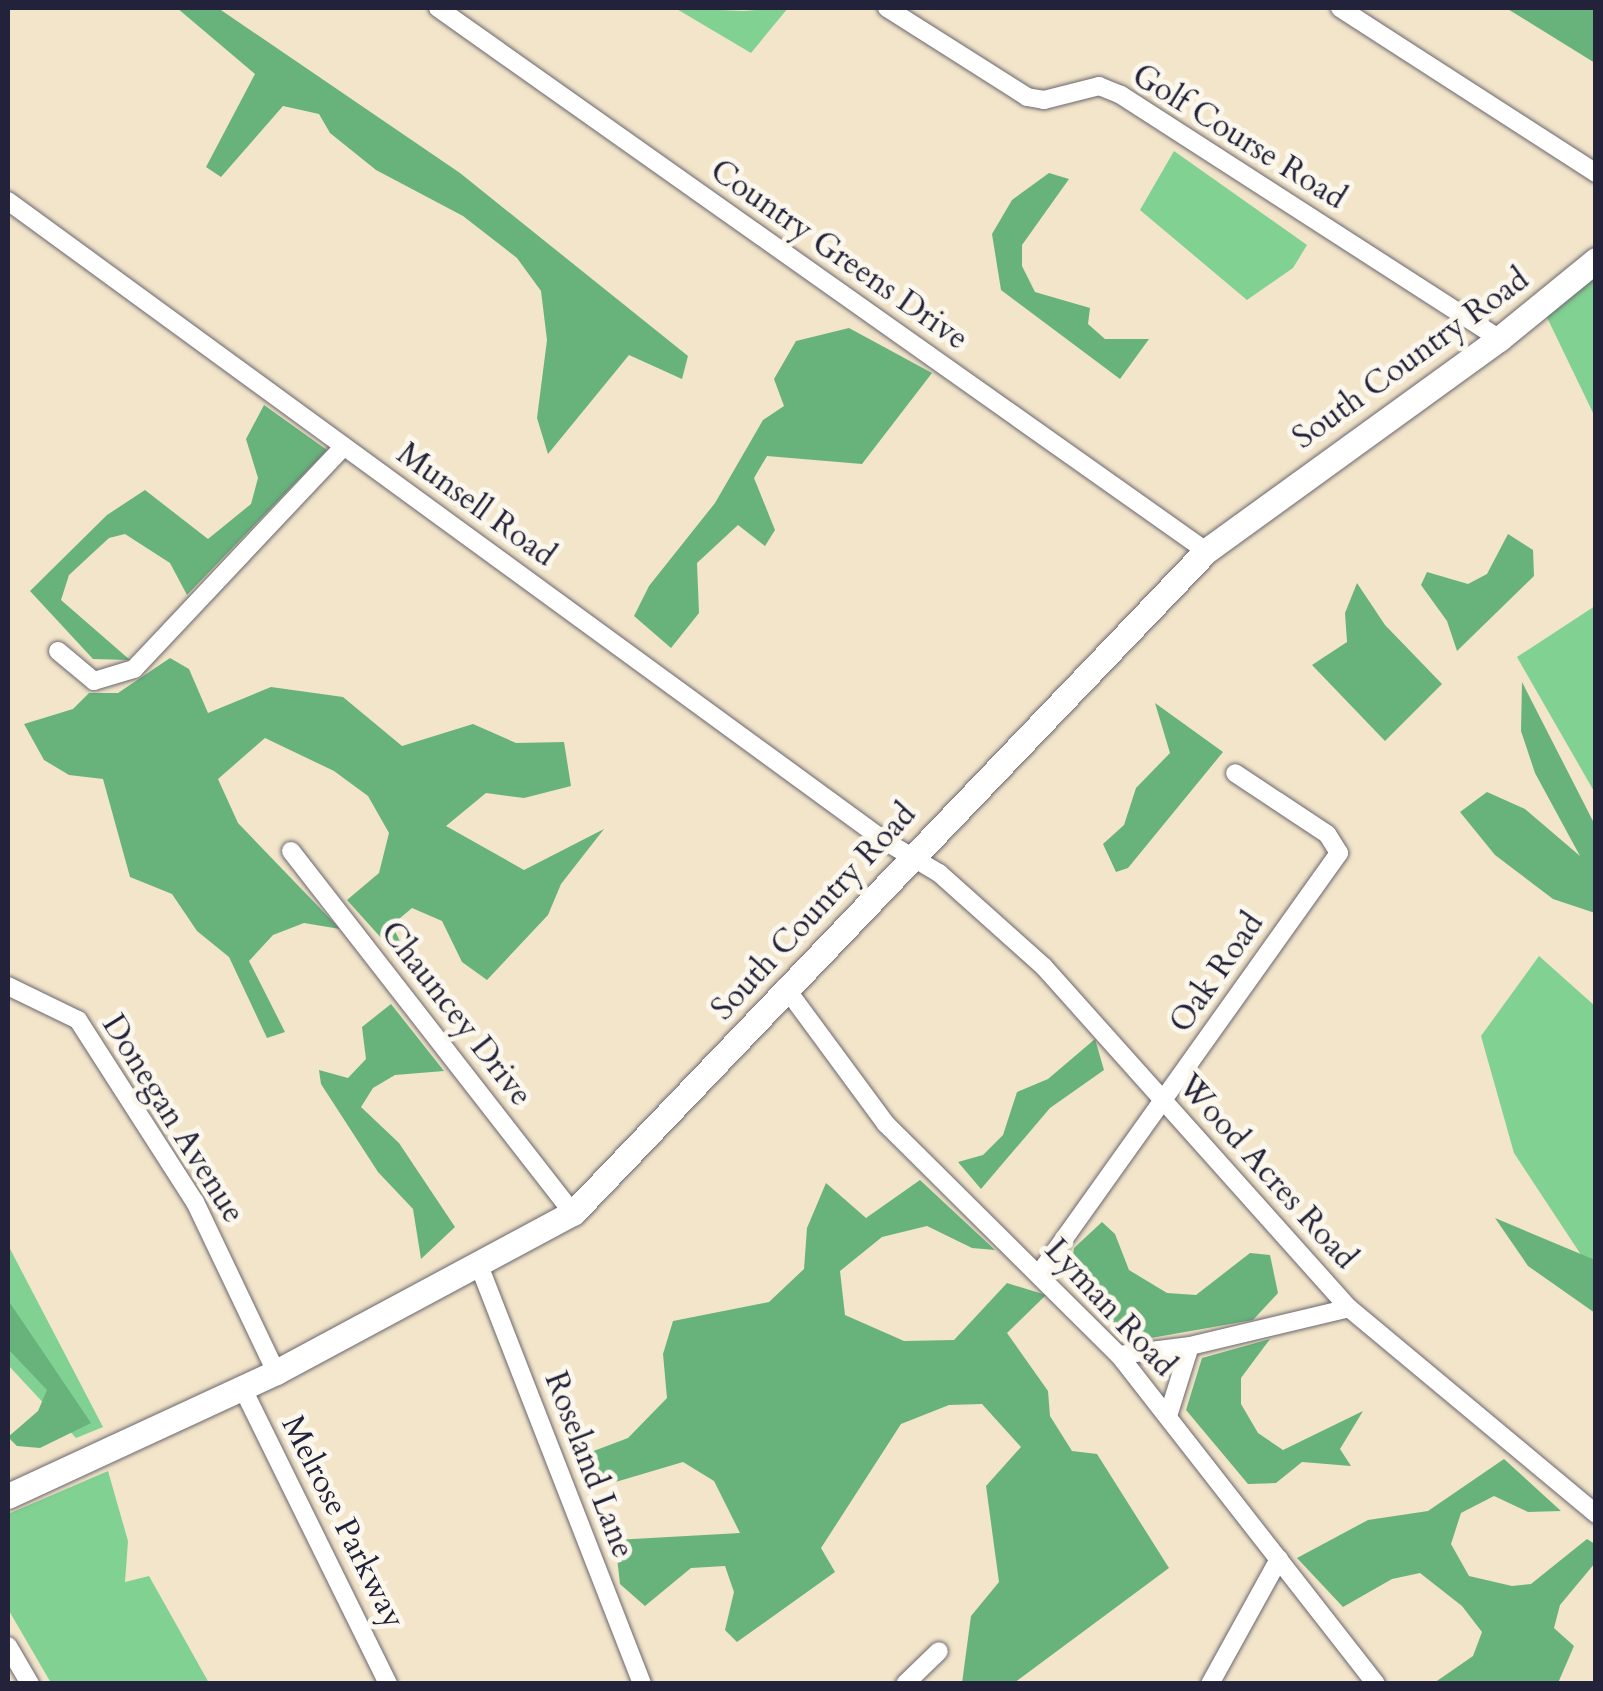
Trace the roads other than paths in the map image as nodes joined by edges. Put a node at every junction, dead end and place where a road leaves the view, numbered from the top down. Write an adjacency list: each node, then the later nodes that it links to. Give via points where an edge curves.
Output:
1 (438, 8): 9 (street, Country Greens Drive)
2 (886, 8): 7 (street, Golf Course Road, via 1027,97 1044,100 1099,86 1121,95)
3 (1340, 8): 4 (street)
4 (1596, 172)
5 (8, 201): 8 (street, Munsell Road)
6 (1596, 260): 7 (main road, South Country Road)
7 (1499, 338): 9 (main road, South Country Road)
8 (344, 446): 10 (street, via 134,669 94,681); 13 (street, Munsell Road)
9 (1206, 550): 13 (main road, South Country Road)
10 (58, 650)
11 (1235, 773): 16 (street, Oak Road, via 1327,834 1340,853)
12 (291, 851): 17 (street, Chauncey Drive)
13 (910, 855): 15 (main road, South Country Road); 16 (street, Wood Acres Road, via 939,872 1044,967)
14 (8, 986): 23 (street, Donegan Avenue, via 78,1020 196,1202)
15 (786, 987): 17 (main road, South Country Road); 19 (street, Lyman Road, via 886,1124)
16 (1162, 1102): 19 (street, Oak Road); 20 (street, Wood Acres Road)
17 (574, 1213): 18 (main road, South Country Road)
18 (480, 1268): 23 (main road, South Country Road); 33 (street, Roseland Lane)
19 (1039, 1274): 22 (street, Lyman Road)
20 (1349, 1308): 21 (street); 27 (street, Wood Acres Road)
21 (1190, 1346): 22 (street); 25 (street)
22 (1120, 1355): 25 (street, Lyman Road)
23 (276, 1372): 24 (main road, South Country Road)
24 (242, 1387): 26 (main road, South Country Road); 32 (street, Melrose Parkway)
25 (1168, 1416): 28 (street, Lyman Road)
26 (8, 1496)
27 (1596, 1514)
28 (1279, 1558): 35 (street); 36 (street, Lyman Road)
29 (8, 1646): 31 (street)
30 (939, 1651): 34 (street)
31 (20, 1680)
32 (388, 1684)
33 (642, 1684)
34 (904, 1684)
35 (1210, 1684)
36 (1376, 1684)

